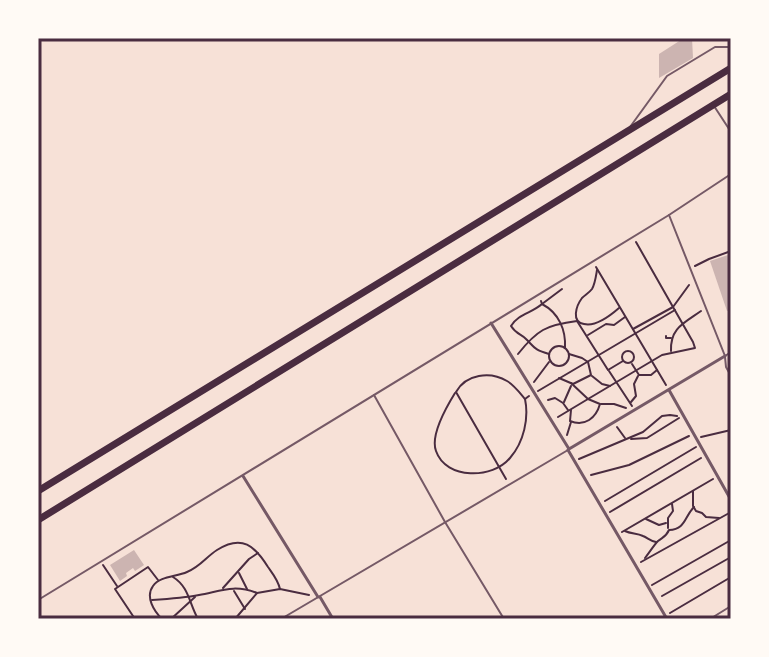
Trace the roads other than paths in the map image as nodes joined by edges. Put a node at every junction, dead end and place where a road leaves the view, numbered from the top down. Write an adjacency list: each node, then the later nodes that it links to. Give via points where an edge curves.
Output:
1 (731, 47): 6 (lane, via 715,47 667,76)
2 (731, 68): 6 (main road)
3 (731, 94): 4 (main road)
4 (714, 105): 5 (lane); 19 (main road)
5 (731, 132)
6 (625, 133): 17 (main road)
7 (731, 174): 8 (lane)
8 (669, 215): 9 (lane); 11 (lane)
9 (491, 323): 14 (lane); 15 (street)
10 (731, 352): 11 (lane)
11 (725, 356): 12 (lane); 13 (street)
12 (731, 376)
13 (669, 390): 15 (street); 18 (street)
14 (374, 395): 16 (lane); 20 (lane)
15 (569, 450): 20 (lane); 24 (street)
16 (243, 476): 21 (street); 22 (lane)
17 (38, 491)
18 (731, 500)
19 (38, 520)
20 (445, 522): 21 (lane); 27 (lane)
21 (319, 597): 25 (lane); 26 (street)
22 (38, 600)
23 (731, 606): 28 (lane)
24 (666, 617)
25 (281, 619)
26 (333, 619)
27 (504, 619)
28 (710, 619)

